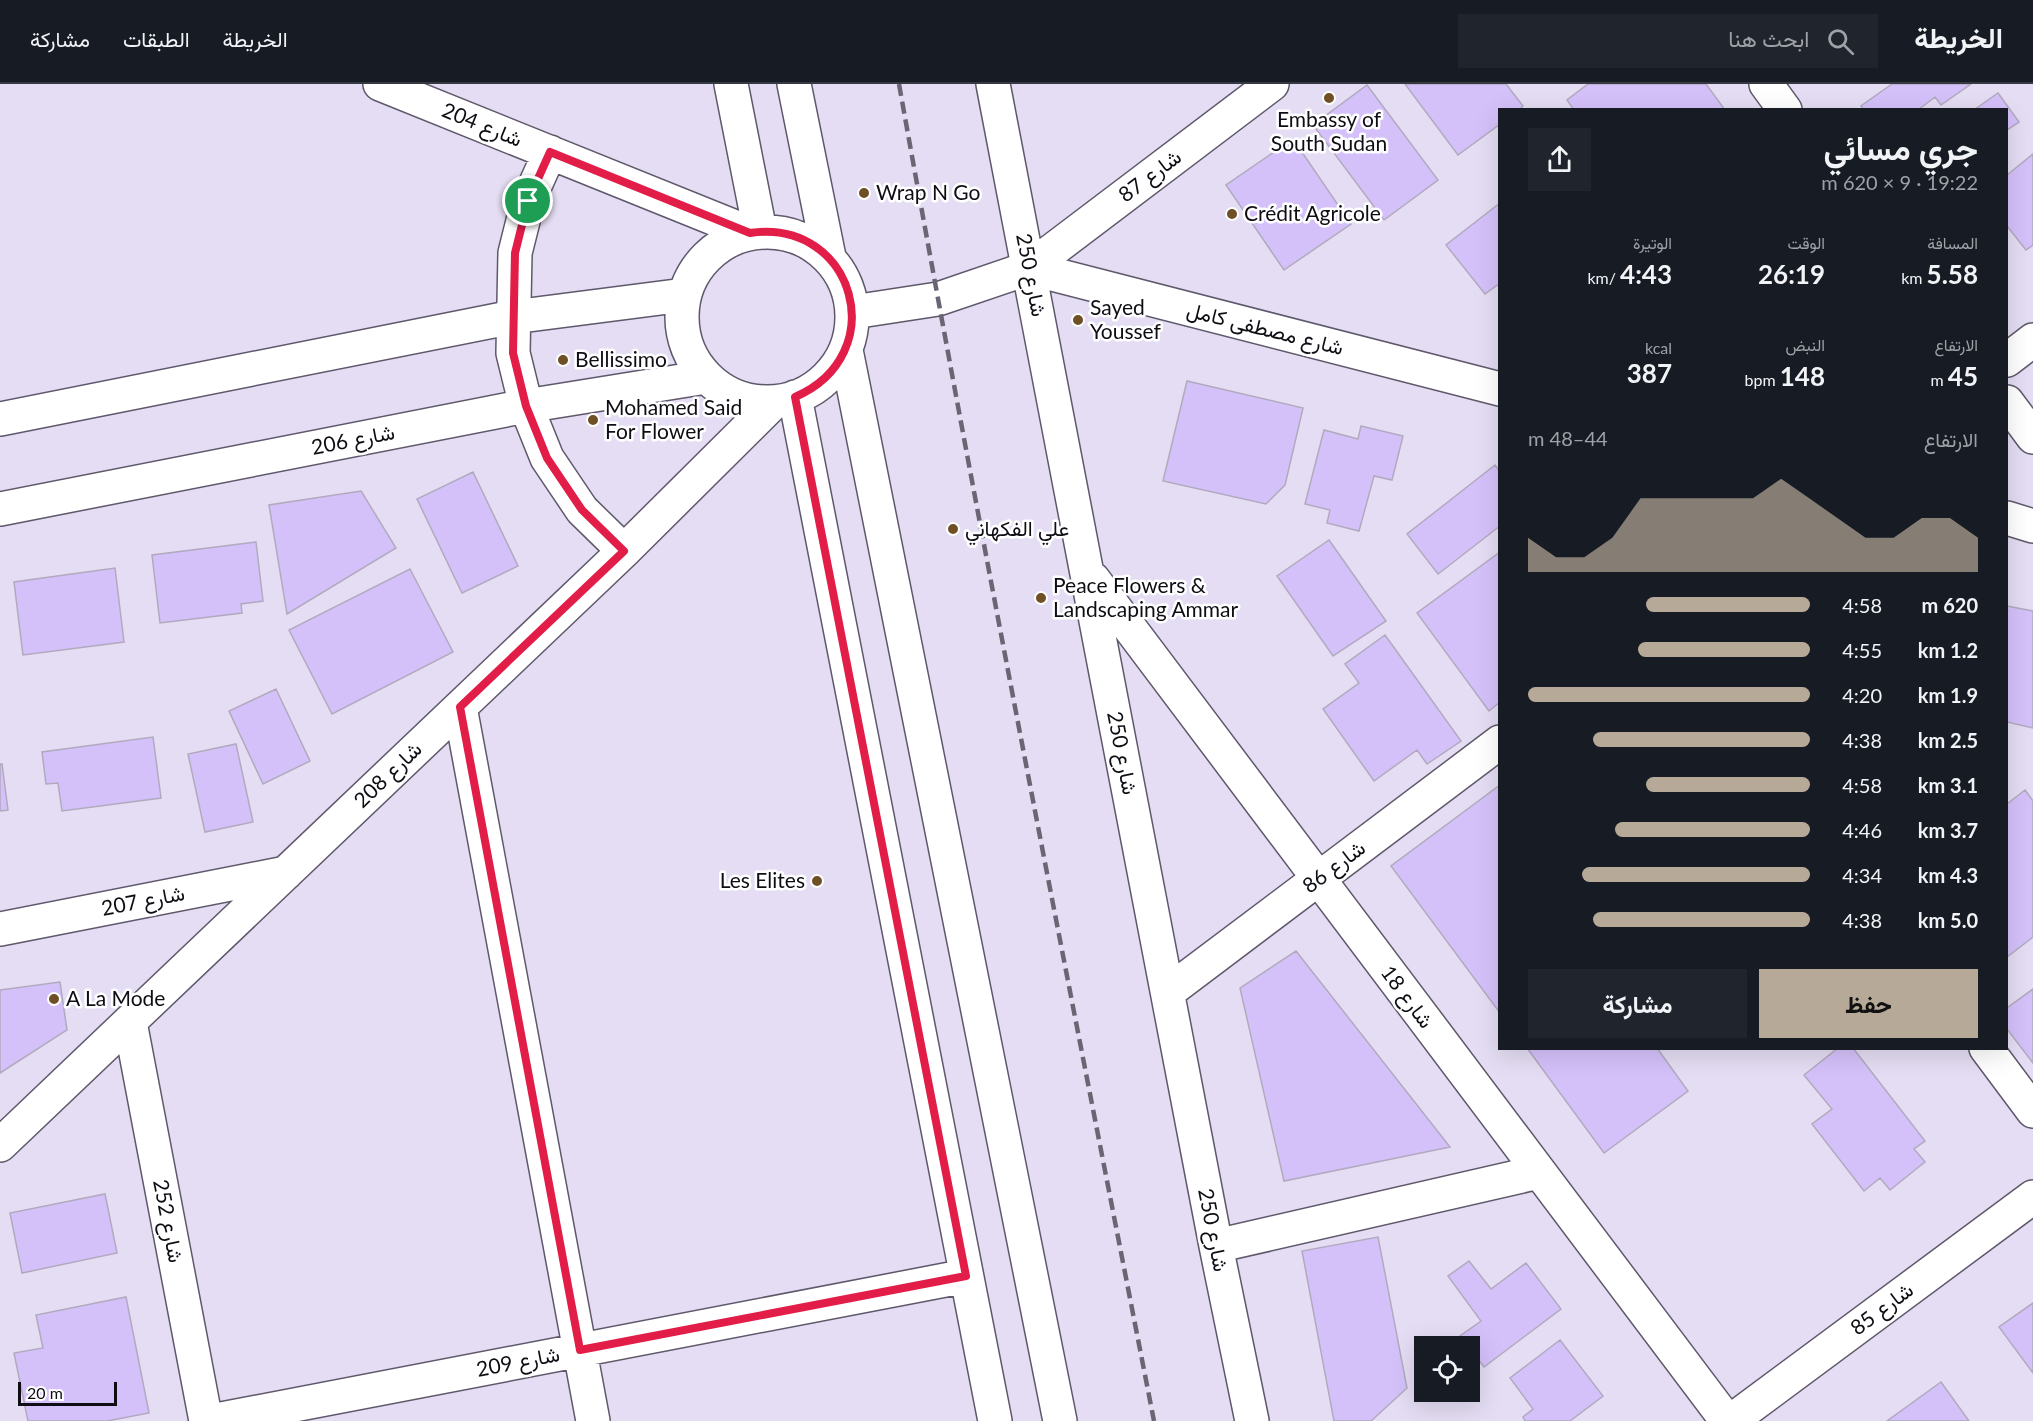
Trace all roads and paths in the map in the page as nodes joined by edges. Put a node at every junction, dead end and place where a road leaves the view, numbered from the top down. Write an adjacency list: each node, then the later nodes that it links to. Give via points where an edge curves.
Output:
1 (380, 84): 8 (street, شارع 204)
2 (731, 84): 9 (street)
3 (794, 84): 10 (street)
4 (993, 84): 11 (street, شارع 250)
5 (1272, 84): 11 (street, شارع 87)
6 (1766, 84): 7 (street)
7 (1784, 108)
8 (550, 152): 9 (street, شارع 204); 14 (street, via 528,201 515,253)
9 (755, 232): 10 (street, via 785,233 809,242); 12 (street, via 715,248 696,269)
10 (829, 257): 13 (street, via 850,292)
11 (1029, 268): 13 (street, via 938,299); 19 (street, شارع مصطفى كامل); 29 (street, شارع 250)
12 (684, 295): 14 (street); 18 (street, via 684,339)
13 (853, 312): 16 (street)
14 (513, 317): 22 (street, via 513,353); 23 (street)
15 (2033, 340): 17 (street)
16 (846, 350): 20 (street, via 820,384); 49 (street)
17 (2008, 359)
18 (706, 377): 20 (street, via 726,392 749,400); 22 (street, شارع 206)
19 (1494, 394)
20 (784, 400): 28 (street, شارع 208); 43 (street)
21 (2008, 403): 24 (street)
22 (526, 406): 25 (street, شارع 206); 28 (street, via 547,458 582,510)
23 (0, 419)
24 (2033, 436)
25 (0, 509)
26 (2008, 518): 27 (street)
27 (2033, 526)
28 (624, 551): 30 (street, شارع 208)
29 (1088, 572): 33 (street, شارع 18); 35 (street, شارع 250)
30 (460, 707): 32 (street, شارع 208); 44 (street)
31 (1498, 744): 33 (street, شارع 86)
32 (285, 873): 34 (street, شارع 207); 36 (street, شارع 208)
33 (1319, 879): 35 (street, شارع 86); 40 (street, شارع 18)
34 (0, 929)
35 (1168, 992): 42 (street, شارع 250)
36 (130, 1022): 39 (street, شارع 208); 45 (street, شارع 252)
37 (1987, 1050): 38 (street)
38 (2033, 1111)
39 (0, 1145)
40 (1539, 1172): 42 (street); 51 (street, شارع 18)
41 (2033, 1197): 51 (street, شارع 85)
42 (1216, 1246): 50 (street, شارع 250)
43 (966, 1276): 44 (street, شارع 209); 48 (street)
44 (580, 1350): 46 (street, شارع 209); 47 (street)
45 (206, 1421)
46 (211, 1421)
47 (594, 1421)
48 (995, 1421)
49 (1060, 1421)
50 (1252, 1421)
51 (1729, 1421)

